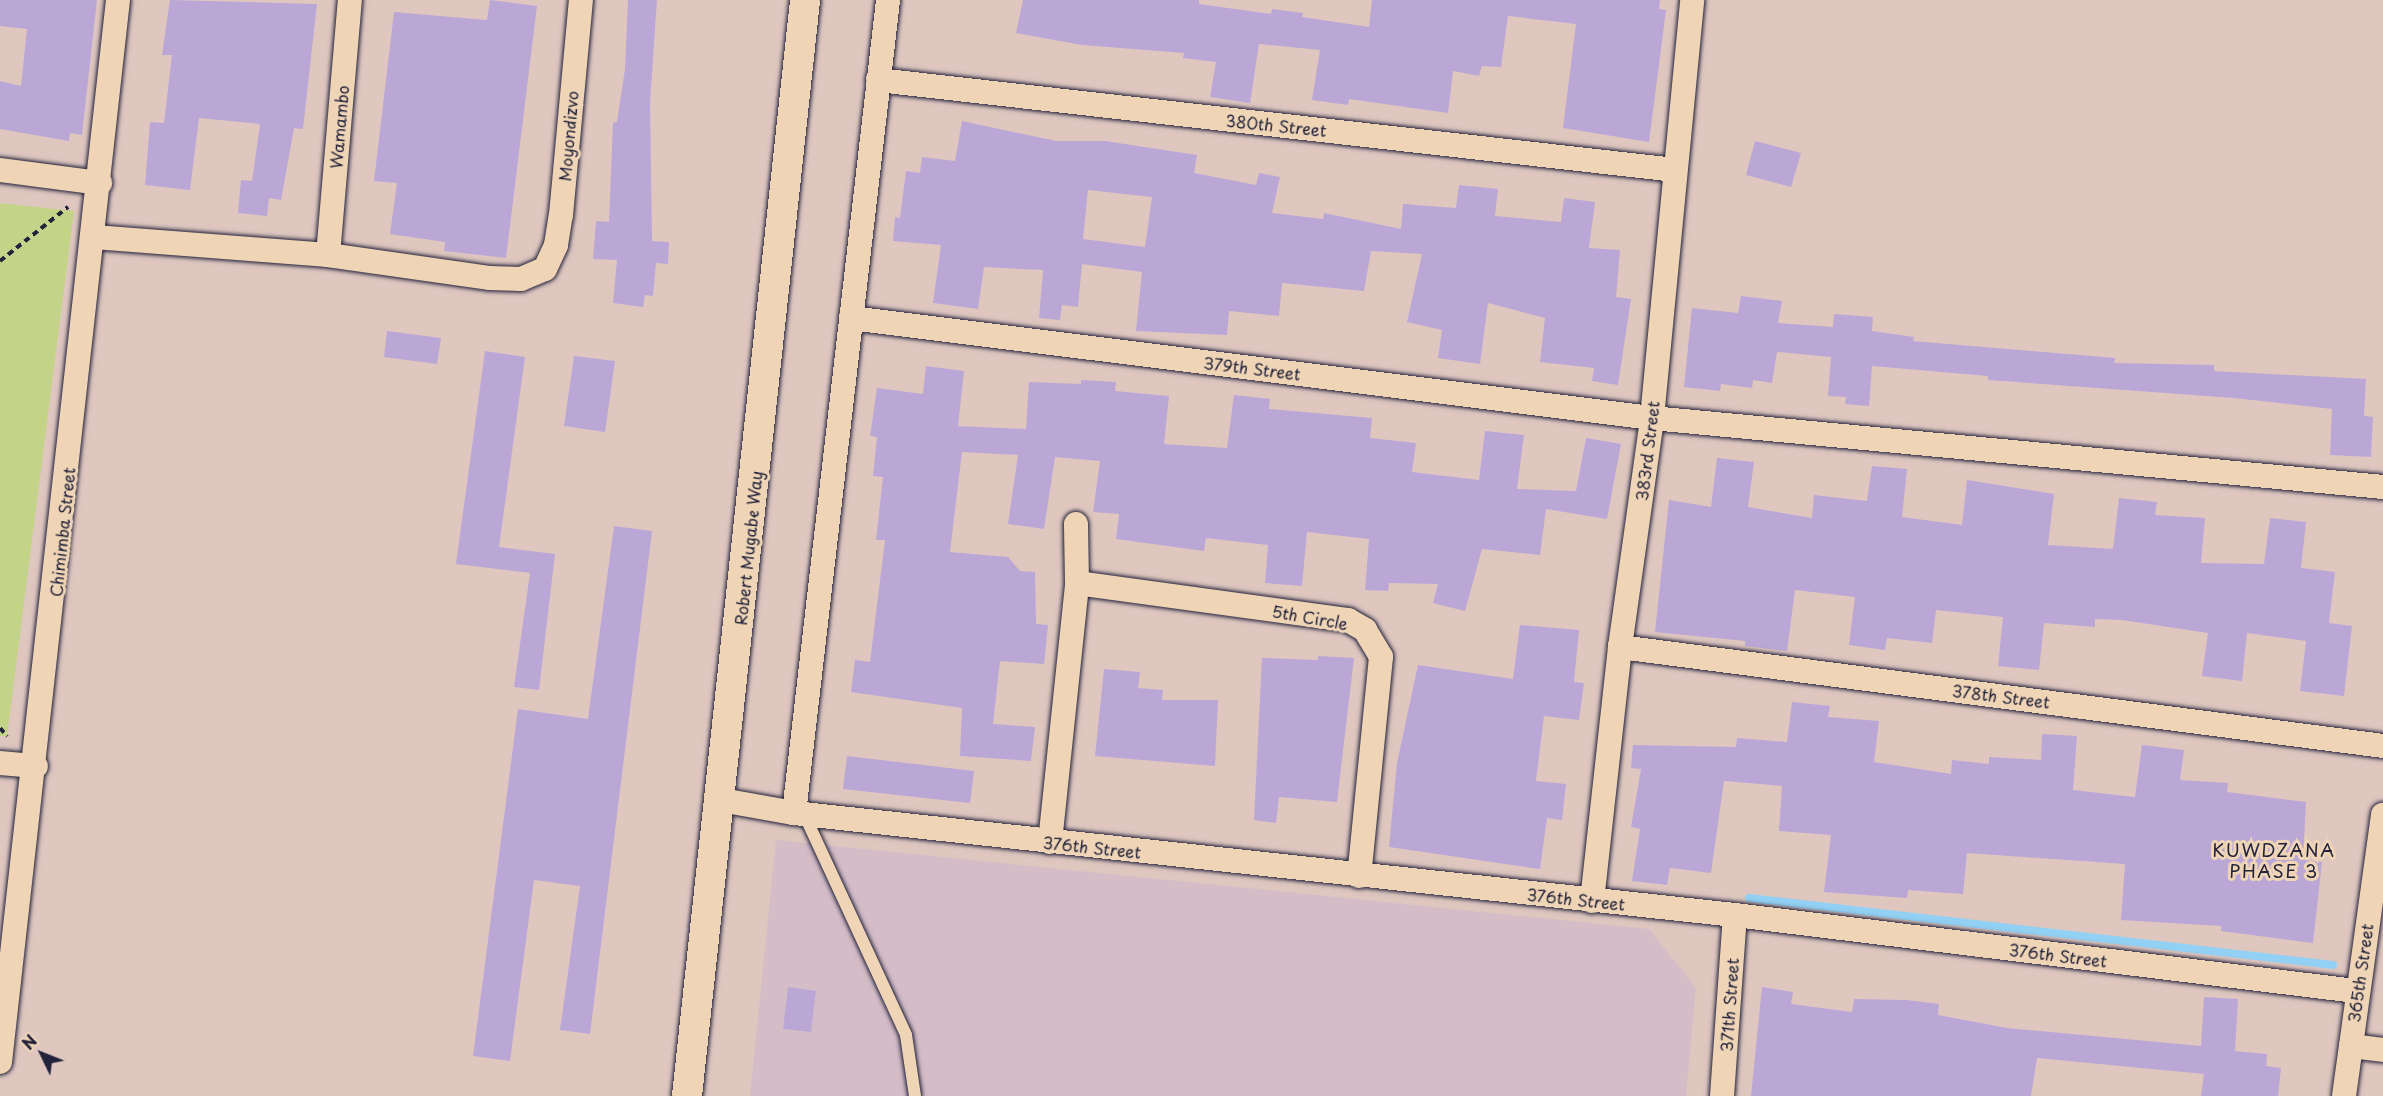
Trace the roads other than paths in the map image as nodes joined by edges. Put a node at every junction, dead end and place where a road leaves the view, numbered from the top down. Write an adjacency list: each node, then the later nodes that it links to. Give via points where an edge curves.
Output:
1 (118, 0): 10 (street, Chimimba Street)
2 (350, 0): 12 (street, Wamambo)
3 (581, 0): 12 (street, Moyondizvo, via 561,215 556,244 545,268 521,279 490,278)
4 (805, 0): 22 (street, Robert Mugabe Way)
5 (888, 0): 7 (street)
6 (1692, 0): 9 (street, 383rd Street)
7 (878, 80): 9 (street, 380th Street); 13 (street)
8 (0, 170): 10 (street)
9 (1675, 170): 14 (street, 383rd Street)
10 (100, 183): 11 (street, Chimimba Street)
11 (94, 237): 12 (street); 21 (street, Chimimba Street)
12 (328, 255)
13 (851, 318): 14 (street, 379th Street); 23 (street)
14 (1652, 418): 15 (street, 379th Street); 18 (street, 383rd Street)
15 (2383, 488)
16 (1076, 524): 17 (street)
17 (1077, 583): 25 (street); 26 (street, 5th Circle, via 1348,620 1365,630 1381,657)
18 (1620, 647): 19 (street, 378th Street); 27 (street, 383rd Street)
19 (2383, 746)
20 (0, 764): 21 (street)
21 (36, 766): 32 (street, Chimimba Street)
22 (721, 800): 23 (street, 376th Street); 33 (street, Robert Mugabe Way)
23 (799, 814): 25 (street, 376th Street); 34 (lane, via 906,1035)
24 (2383, 815): 29 (street, 365th Street)
25 (1050, 842): 26 (street, 376th Street)
26 (1359, 876): 27 (street, 376th Street)
27 (1592, 901): 28 (street, 376th Street)
28 (1735, 915): 29 (street, 376th Street); 35 (street, 371th Street)
29 (2356, 992): 30 (street, 365th Street)
30 (2351, 1046): 31 (street); 36 (street, 365th Street)
31 (2383, 1050)
32 (0, 1062)
33 (687, 1096)
34 (915, 1096)
35 (1722, 1096)
36 (2344, 1096)

